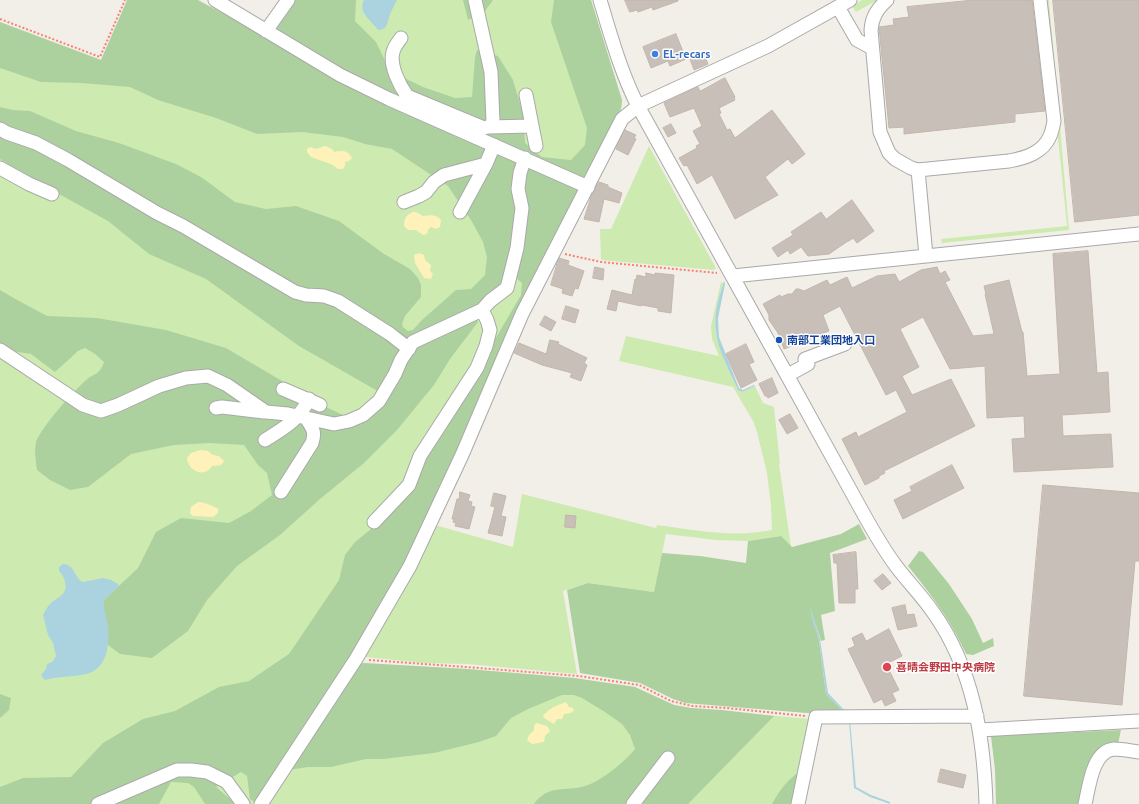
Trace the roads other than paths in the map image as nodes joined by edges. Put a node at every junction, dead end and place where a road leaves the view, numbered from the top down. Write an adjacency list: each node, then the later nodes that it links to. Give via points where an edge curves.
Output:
1 (215, 0): 9 (street)
2 (288, 0): 9 (street)
3 (475, 0): 15 (street, via 491,72 493,122)
4 (600, 0): 13 (street, via 631,94)
5 (850, 0): 8 (street)
6 (887, 0): 11 (street, via 872,19)
7 (1040, 0): 23 (street, via 1054,121 1051,136 1035,153 1024,158)
8 (838, 7): 11 (street, via 857,40); 13 (street, via 768,46)
9 (266, 30): 16 (street, via 340,75)
10 (401, 38): 15 (street, via 393,52 393,62 400,86 407,96)
11 (872, 48): 23 (street, via 880,132 895,159)
12 (526, 95): 14 (street)
13 (638, 106): 24 (street, via 622,119); 30 (street)
14 (531, 126): 15 (street); 19 (street)
15 (487, 127): 16 (street)
16 (457, 128): 18 (street)
17 (0, 129): 33 (street, via 7,134 36,143 68,160 295,292 324,296 338,301)
18 (494, 145): 20 (street); 21 (street)
19 (536, 146)
20 (525, 158): 24 (street); 31 (street, via 518,189 522,208 517,248 507,288)
21 (486, 164): 26 (street, via 444,175 426,192); 27 (street)
22 (0, 168): 25 (street)
23 (918, 170): 29 (street)
24 (588, 187): 50 (street, via 522,314 462,455 410,566 356,659)
25 (52, 194)
26 (404, 202)
27 (460, 212)
28 (1139, 234): 29 (street)
29 (926, 256): 30 (street)
30 (733, 276): 35 (street)
31 (482, 310): 33 (street, via 413,342); 42 (street, via 490,330 477,368 420,456 408,485)
32 (845, 344): 35 (street, via 806,359 808,364)
33 (409, 349): 39 (street, via 379,401 363,415 334,424)
34 (0, 350): 38 (street, via 83,405 101,411 159,386 186,378 208,376 227,385)
35 (788, 376): 43 (street, via 884,549 933,612 946,633 966,677)
36 (283, 389): 39 (street, via 315,402)
37 (216, 408): 38 (street)
38 (266, 412): 39 (street)
39 (302, 418): 40 (street); 41 (street, via 313,430 314,436)
40 (265, 440)
41 (281, 492)
42 (374, 522)
43 (977, 716): 45 (street); 52 (street, via 816,717)
44 (1139, 721): 45 (street)
45 (980, 730): 53 (street)
46 (1139, 752): 54 (street, via 1114,749 1102,755 1094,766)
47 (668, 758): 51 (street)
48 (98, 804): 49 (street, via 177,770 207,772 227,782)
49 (243, 804)
50 (261, 804)
51 (633, 804)
52 (798, 804)
53 (986, 804)
54 (1085, 804)

